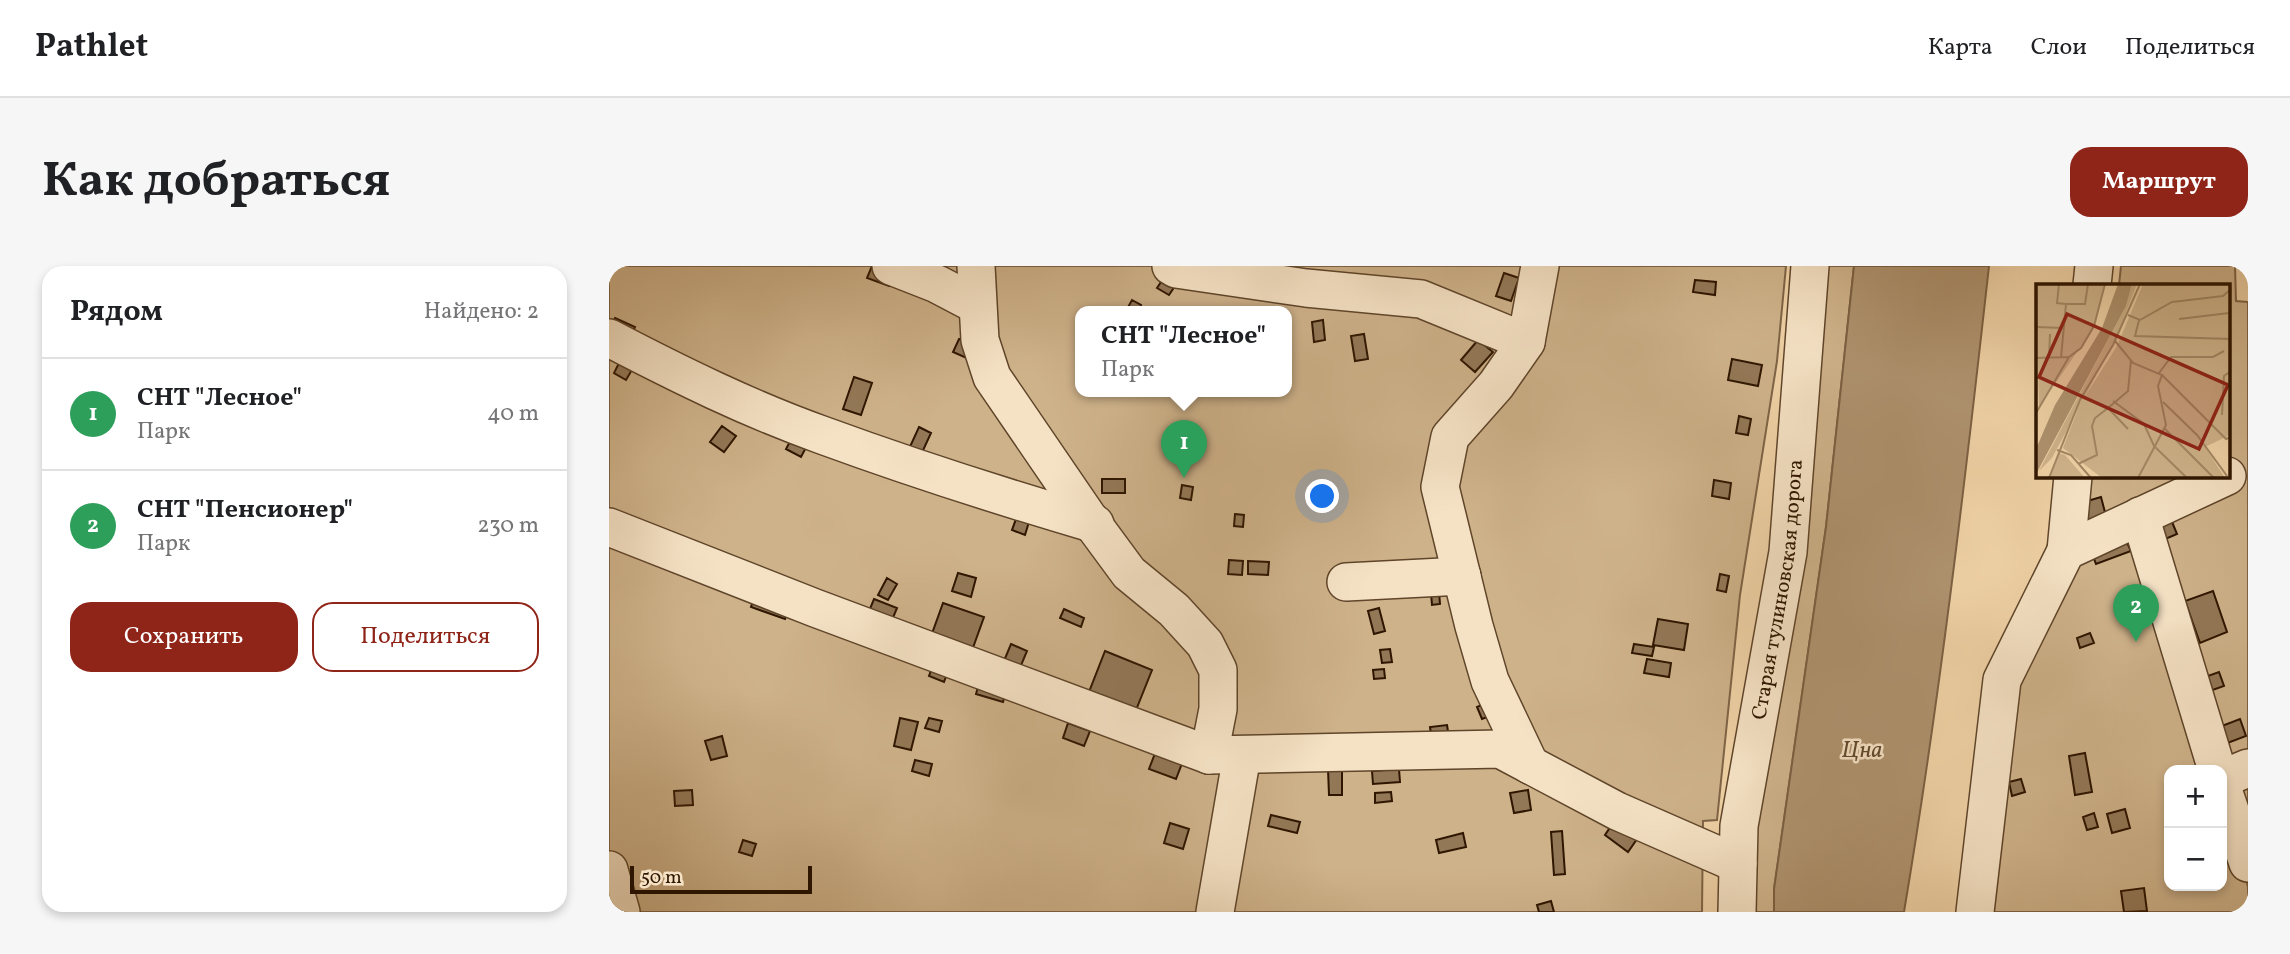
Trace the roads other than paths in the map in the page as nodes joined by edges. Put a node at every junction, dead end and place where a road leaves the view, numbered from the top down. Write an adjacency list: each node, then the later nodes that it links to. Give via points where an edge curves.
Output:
1 (891, 266): 8 (street)
2 (976, 266): 8 (street)
3 (1171, 266): 10 (street, via 1306,288 1422,299)
4 (1540, 266): 10 (street)
5 (1810, 266): 26 (street, Старая тулиновская дорога, via 1788,552 1739,826)
6 (2094, 266): 7 (street)
7 (2092, 284)
8 (977, 305): 14 (street, via 980,340 992,377)
9 (609, 338): 14 (street, via 681,375 820,435)
10 (1525, 342): 17 (street, via 1496,385 1450,437 1440,487)
11 (2238, 476): 13 (street)
12 (2073, 478): 16 (street)
13 (2140, 516): 16 (street); 21 (street)
14 (1095, 524): 19 (street, via 1129,573 1174,610 1205,644 1218,670 1218,709)
15 (609, 527): 19 (street, via 815,608)
16 (2066, 551): 31 (street, via 2002,680)
17 (1462, 576): 18 (street); 20 (street, via 1490,681)
18 (1346, 582)
19 (1226, 755): 20 (street, via 1500,749); 29 (street, via 1230,815)
20 (1530, 765): 26 (street, via 1617,811)
21 (2215, 765)
22 (2248, 768): 23 (street)
23 (2227, 777)
24 (2227, 802): 25 (street)
25 (2248, 863)
26 (1738, 864): 30 (street, Старая тулиновская дорога)
27 (609, 870): 28 (street)
28 (621, 912)
29 (1215, 912)
30 (1737, 912)
31 (1975, 912)

